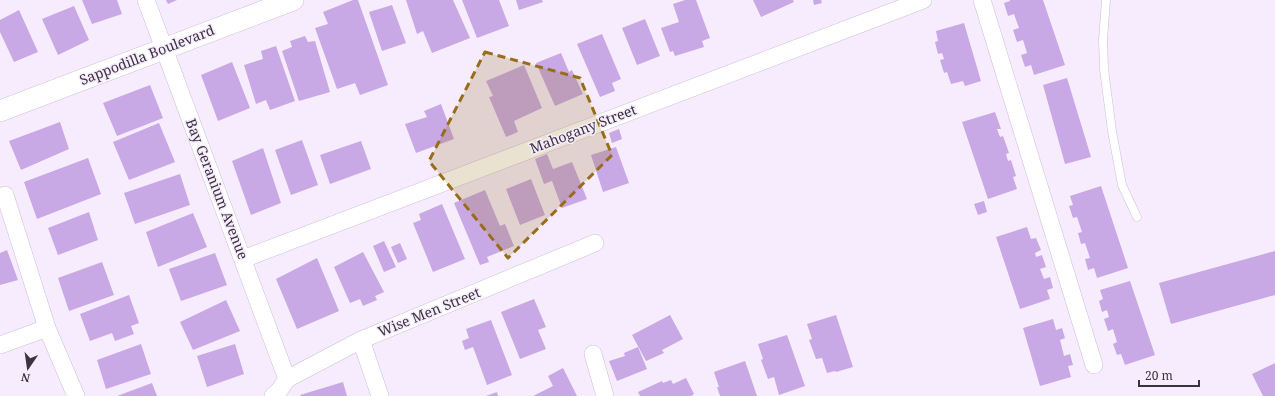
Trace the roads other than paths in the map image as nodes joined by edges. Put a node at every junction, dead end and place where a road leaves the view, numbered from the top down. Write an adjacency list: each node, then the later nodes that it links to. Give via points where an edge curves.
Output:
1 (146, 0): 6 (street, Bay Geranium Avenue)
2 (293, 0): 6 (street, Sappodilla Boulevard)
3 (923, 0): 11 (street, Mahogany Street)
4 (982, 0): 16 (street)
5 (1106, 0): 9 (lane, via 1104,69 1112,131 1122,185)
6 (164, 49): 7 (street, Sappodilla Boulevard); 11 (street, Bay Geranium Avenue)
7 (0, 110)
8 (5, 195): 12 (street)
9 (1137, 216)
10 (595, 244): 13 (street, Wise Men Street)
11 (243, 258): 17 (street, Bay Geranium Avenue)
12 (47, 328): 14 (street); 18 (street)
13 (362, 340): 17 (street, Wise Men Street); 20 (street)
14 (0, 345)
15 (593, 354): 21 (street)
16 (1094, 365)
17 (287, 379): 19 (street, Wise Men Street)
18 (76, 396)
19 (273, 396)
20 (380, 396)
21 (605, 396)

